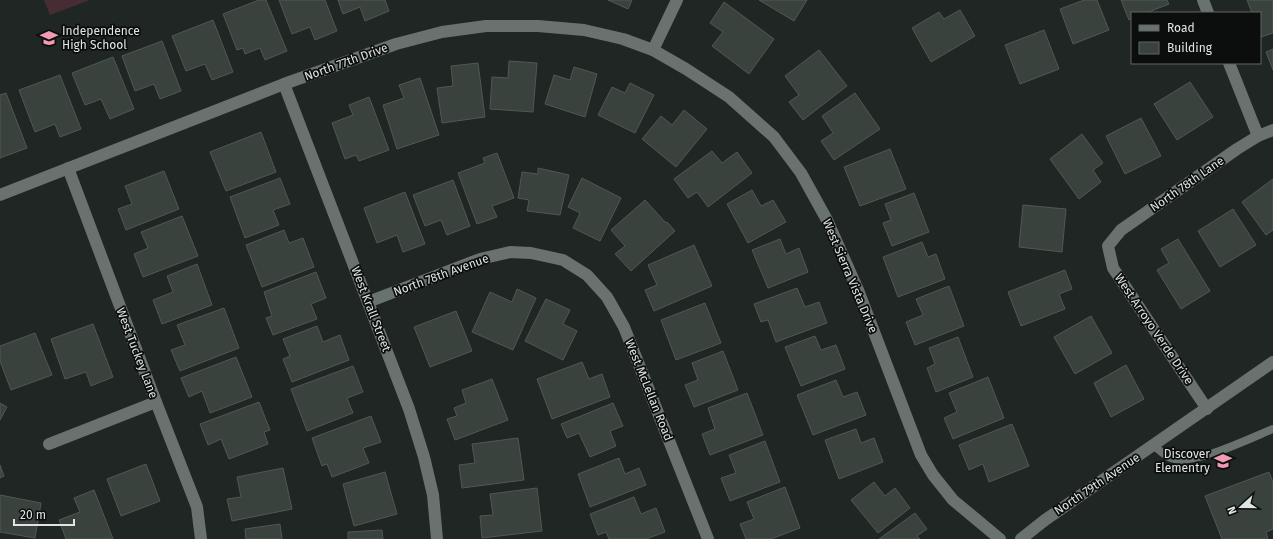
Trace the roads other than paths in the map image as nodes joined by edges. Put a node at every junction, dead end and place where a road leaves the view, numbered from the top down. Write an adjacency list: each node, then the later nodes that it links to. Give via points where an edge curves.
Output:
1 (677, 0): 4 (street)
2 (1203, 0): 3 (street)
3 (1208, 12)
4 (653, 50): 6 (street, North 77th Drive, via 623,39 584,30 538,26 486,26 442,32 396,44); 23 (street, West Sierra Vista Drive, via 729,97 774,137 801,173 827,220 858,290 921,455 953,500)
5 (1228, 64): 8 (street)
6 (284, 84): 9 (street, North 77th Drive); 13 (street, West Krall Street)
7 (1273, 130): 8 (street, North 78th Lane)
8 (1258, 136): 11 (street, North 78th Lane, via 1121,230)
9 (68, 168): 10 (street, North 77th Drive); 15 (street, West Tuckey Lane)
10 (0, 195)
11 (1108, 246): 16 (street, West Arroyo Verde Drive, via 1113,268)
12 (562, 260): 13 (street, North 78th Avenue, via 531,253 510,252 495,255); 22 (street, West McLellan Road, via 587,275 607,297 624,327)
13 (368, 302): 21 (street, West Krall Street, via 409,409 424,457 433,495)
14 (1273, 362): 16 (street, North 79th Avenue)
15 (156, 402): 18 (street); 20 (street, West Tuckey Lane, via 197,508)
16 (1207, 409): 19 (street, North 79th Avenue)
17 (1273, 429): 19 (lane, via 1188,460 1171,458)
18 (49, 444)
19 (1153, 446): 24 (street, North 79th Avenue)
20 (201, 539)
21 (437, 539)
22 (708, 539)
23 (1000, 539)
24 (1021, 539)

